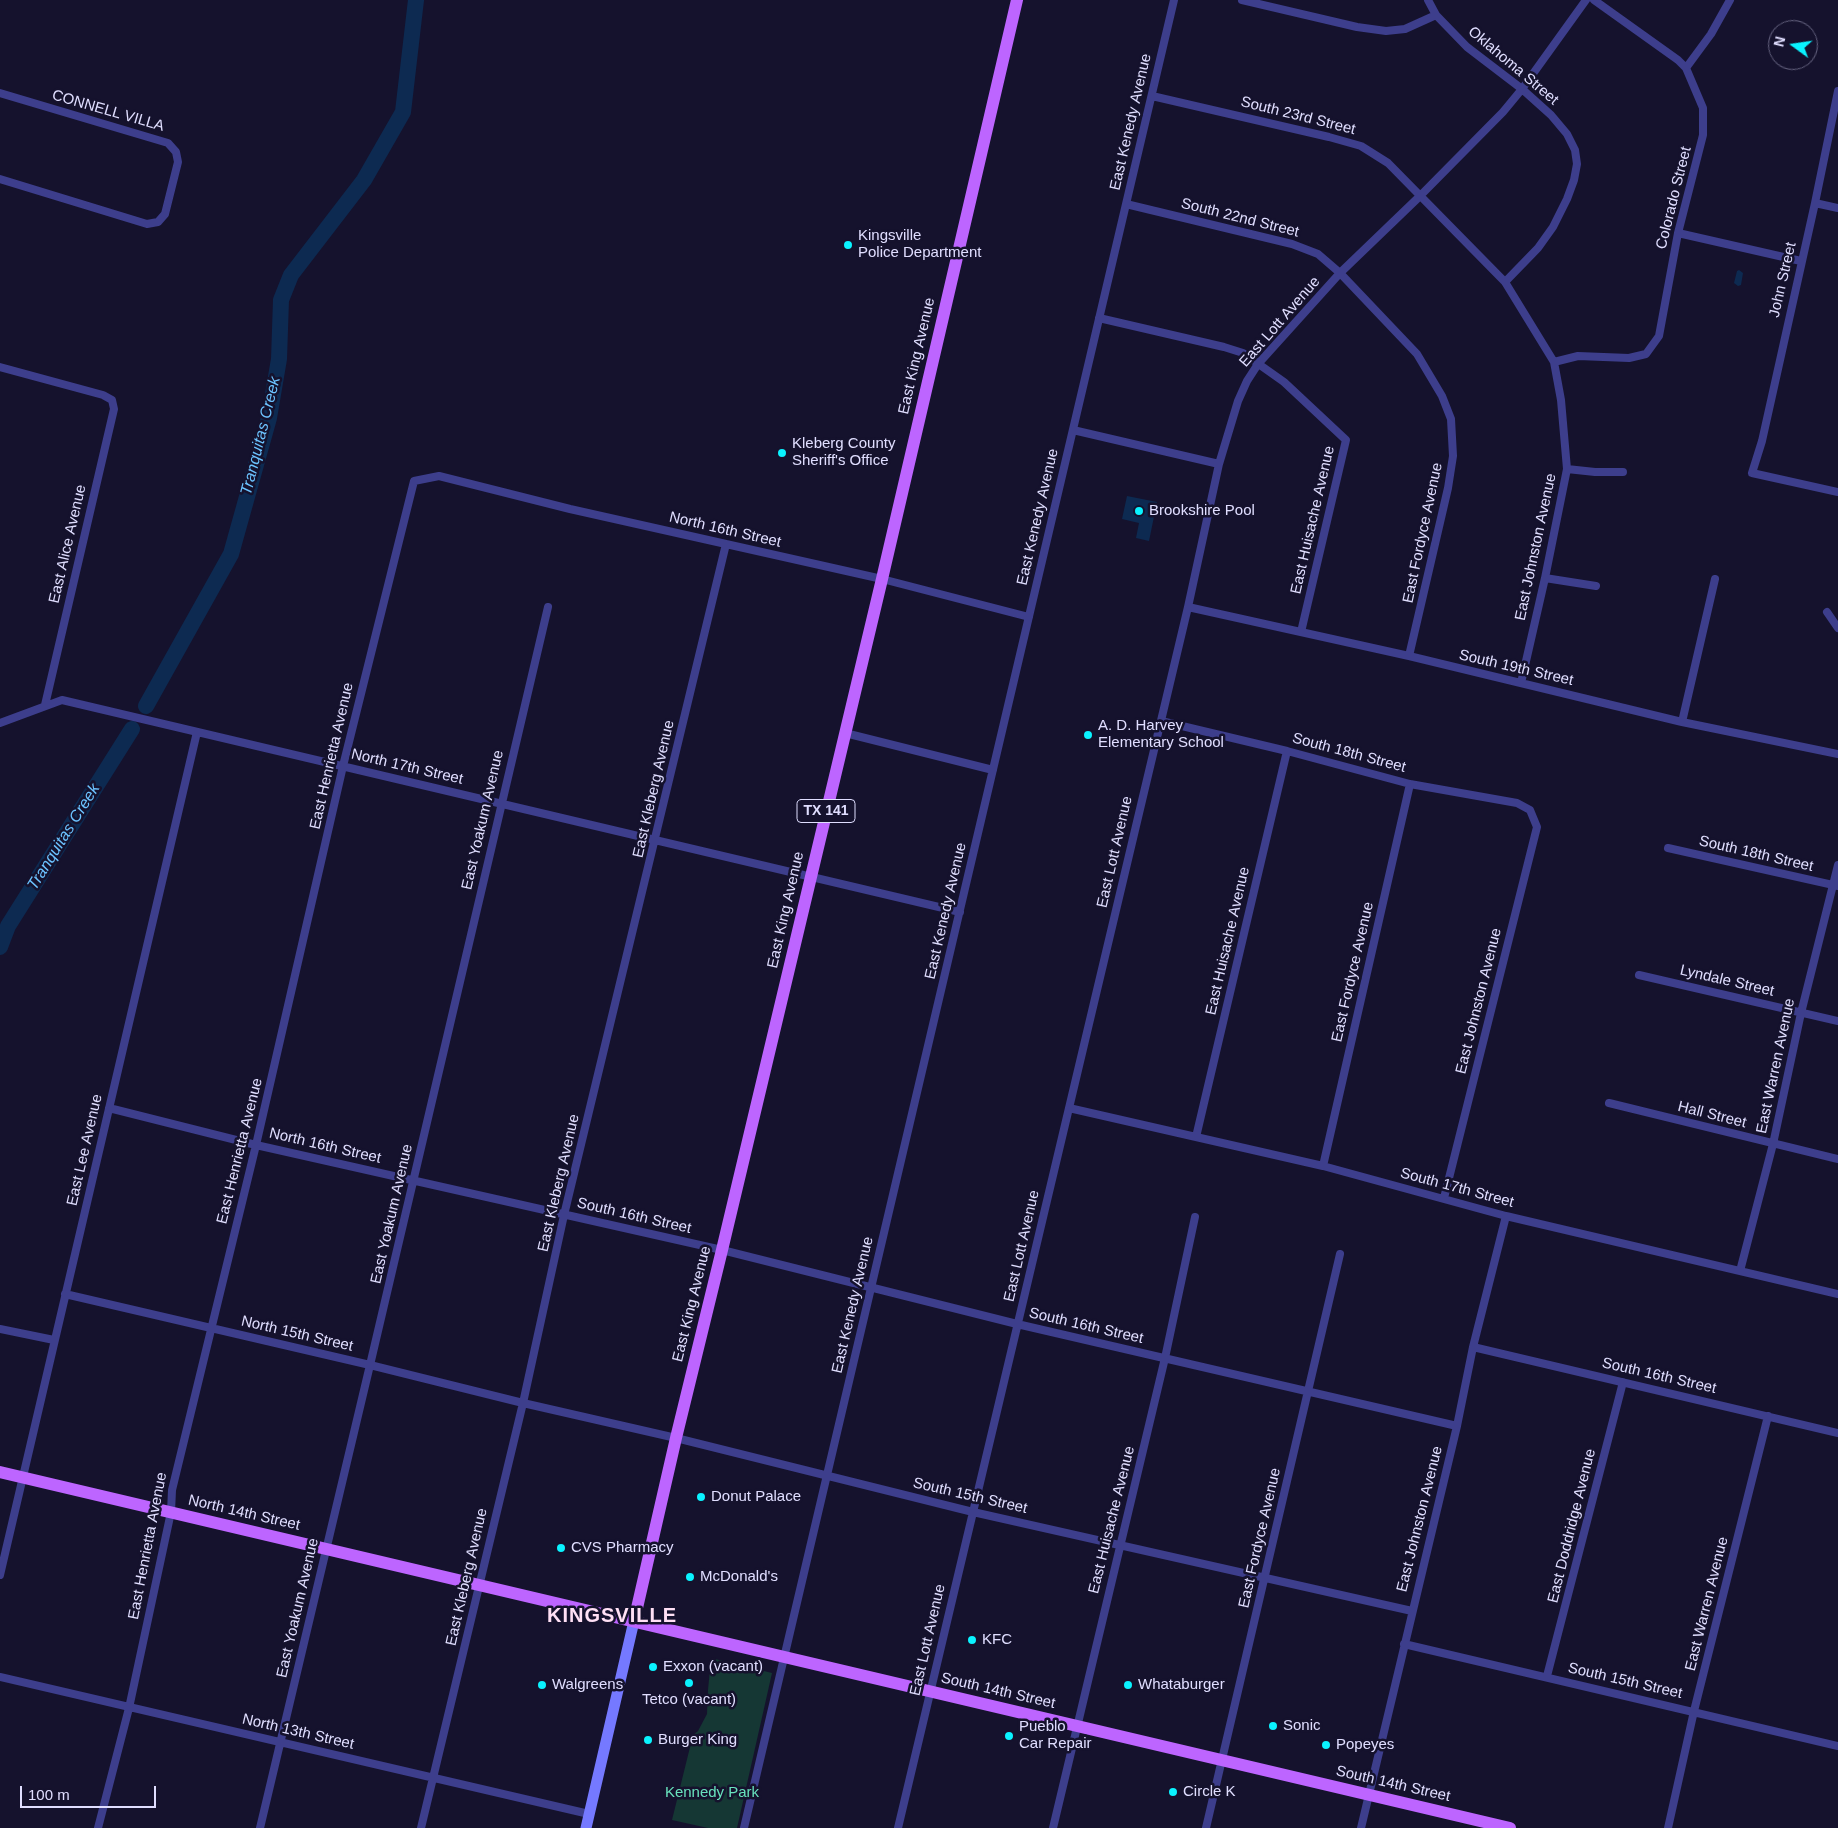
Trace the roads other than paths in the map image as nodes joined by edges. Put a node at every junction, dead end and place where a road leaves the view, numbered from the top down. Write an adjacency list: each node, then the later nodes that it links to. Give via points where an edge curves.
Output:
1 (1017, 0): 35 (main road, East King Avenue / TX 141)
2 (1174, 0): 13 (street, East Kenedy Avenue)
3 (1242, 0): 8 (street, via 1386,32 1405,29)
4 (1428, 0): 8 (street, Oklahoma Street)
5 (1586, 0): 10 (street, East Lott Avenue)
6 (1594, 0): 9 (street, Colorado Street)
7 (1730, 0): 9 (street, via 1711,34)
8 (1436, 15): 10 (street, Oklahoma Street, via 1467,47)
9 (1686, 68): 19 (street, Colorado Street, via 1703,108 1704,135)
10 (1522, 89): 15 (street, East Lott Avenue); 22 (street, Oklahoma Street, via 1567,134 1576,150 1577,164 1567,199 1553,227 1538,248)
11 (1838, 91): 16 (street, John Street)
12 (0, 93): 14 (street, CONNELL VILLA, via 168,143 176,152 178,162 165,214 158,222 147,224)
13 (1152, 96): 15 (street, South 23rd Street, via 1361,146 1388,163); 17 (street, East Kenedy Avenue)
14 (0, 179)
15 (1420, 196): 21 (street, East Lott Avenue); 22 (street, East Johnston Avenue)
16 (1815, 202): 18 (street); 20 (street, John Street)
17 (1126, 204): 21 (street, South 22nd Street, via 1292,244 1318,254); 23 (street, East Kenedy Avenue)
18 (1838, 208)
19 (1678, 233): 20 (street); 24 (street, Colorado Street, via 1659,336 1646,354 1629,358 1578,356)
20 (1801, 261): 32 (street, John Street, via 1762,441 1752,473)
21 (1340, 273): 25 (street, East Lott Avenue); 44 (street, East Fordyce Avenue, via 1417,354 1442,396 1451,419 1453,456 1448,488)
22 (1505, 282): 24 (street, East Johnston Avenue)
23 (1099, 318): 25 (street, via 1224,347 1243,353); 27 (street, East Kenedy Avenue)
24 (1554, 362): 29 (street, East Johnston Avenue)
25 (1258, 364): 28 (street, East Lott Avenue, via 1238,401); 43 (street, East Huisache Avenue, via 1284,382 1346,440)
26 (0, 367): 46 (street, East Alice Avenue, via 103,395 112,400 114,409)
27 (1073, 430): 28 (street); 41 (street, East Kenedy Avenue)
28 (1219, 464): 39 (street, East Lott Avenue)
29 (1567, 469): 30 (street); 34 (street, East Johnston Avenue)
30 (1623, 472)
31 (414, 481): 33 (street, North 16th Street, via 439,476); 54 (street, East Henrietta Avenue)
32 (1838, 492)
33 (726, 544): 35 (street, North 16th Street); 59 (street, East Kleberg Avenue)
34 (1545, 578): 37 (street); 45 (street, East Johnston Avenue)
35 (882, 579): 41 (street, North 16th Street); 51 (main road, East King Avenue / TX 141)
36 (1715, 579): 48 (street)
37 (1596, 586)
38 (548, 606): 57 (street, East Yoakum Avenue)
39 (1188, 607): 43 (street, South 19th Street); 47 (street, East Lott Avenue)
40 (1827, 612): 42 (street)
41 (1029, 617): 55 (street, East Kenedy Avenue)
42 (1838, 628)
43 (1301, 632): 44 (street, South 19th Street)
44 (1409, 656): 45 (street, South 19th Street)
45 (1521, 683): 48 (street, South 19th Street)
46 (45, 705): 49 (street, North 17th Street); 50 (street, North 17th Street, via 62,700)
47 (1161, 721): 52 (street, South 18th Street); 70 (street, East Lott Avenue)
48 (1682, 722): 53 (street, South 19th Street)
49 (0, 723)
50 (197, 732): 54 (street, North 17th Street); 69 (street, East Lee Avenue)
51 (845, 733): 55 (street); 62 (main road, East King Avenue / TX 141)
52 (1287, 751): 56 (street, South 18th Street); 71 (street, East Huisache Avenue)
53 (1838, 754)
54 (343, 766): 57 (street, North 17th Street); 73 (street, East Henrietta Avenue)
55 (993, 770): 64 (street, East Kenedy Avenue)
56 (1410, 784): 58 (street, South 18th Street, via 1517,804); 75 (street, East Fordyce Avenue)
57 (501, 804): 59 (street, North 17th Street); 76 (street, East Yoakum Avenue)
58 (1530, 810): 77 (street, East Johnston Avenue, via 1537,827)
59 (656, 839): 62 (street, North 17th Street); 78 (street, East Kleberg Avenue)
60 (1668, 848): 63 (street, South 18th Street)
61 (1838, 865): 63 (street, East Warren Avenue)
62 (810, 877): 64 (street); 81 (main road, East King Avenue / TX 141)
63 (1836, 886): 66 (street, East Warren Avenue)
64 (960, 912): 84 (street, East Kenedy Avenue)
65 (1639, 975): 66 (street, Lyndale Street)
66 (1801, 1013): 67 (street, Lyndale Street); 72 (street, East Warren Avenue)
67 (1838, 1021)
68 (1609, 1103): 72 (street, Hall Street)
69 (109, 1108): 73 (street, North 16th Street); 85 (street, East Lee Avenue)
70 (1069, 1108): 71 (street, South 17th Street); 87 (street, East Lott Avenue)
71 (1196, 1137): 75 (street, South 17th Street)
72 (1773, 1144): 74 (street, Hall Street); 83 (street, East Warren Avenue)
73 (256, 1145): 76 (street, North 16th Street); 89 (street, East Henrietta Avenue)
74 (1838, 1159)
75 (1323, 1166): 77 (street, South 17th Street)
76 (414, 1180): 78 (street, North 16th Street); 93 (street, East Yoakum Avenue)
77 (1444, 1198): 79 (street, South 17th Street)
78 (564, 1215): 81 (street, South 16th Street); 96 (street, East Kleberg Avenue)
79 (1506, 1216): 83 (street, South 17th Street); 91 (street, East Johnston Avenue)
80 (1195, 1217): 92 (street, East Huisache Avenue)
81 (722, 1250): 84 (street, South 16th Street); 100 (main road, East King Avenue / TX 141)
82 (1340, 1254): 95 (street, East Fordyce Avenue)
83 (1740, 1272): 86 (street, South 17th Street)
84 (871, 1288): 87 (street, South 16th Street); 102 (street, East Kenedy Avenue)
85 (65, 1294): 89 (street, North 15th Street); 90 (street, East Lee Avenue)
86 (1838, 1294)
87 (1017, 1324): 92 (street, South 16th Street); 105 (street, East Lott Avenue)
88 (0, 1329): 90 (street)
89 (210, 1329): 93 (street, North 15th Street); 104 (street, East Henrietta Avenue, via 172,1490)
90 (54, 1340): 103 (street, East Lee Avenue)
91 (1473, 1348): 94 (street, South 16th Street); 98 (street, East Johnston Avenue)
92 (1166, 1358): 95 (street, South 16th Street); 106 (street, East Huisache Avenue)
93 (370, 1365): 96 (street, North 15th Street); 107 (street, East Yoakum Avenue)
94 (1623, 1382): 97 (street, South 16th Street); 115 (street, East Doddridge Avenue)
95 (1310, 1392): 98 (street, South 16th Street); 109 (street, East Fordyce Avenue)
96 (523, 1403): 100 (street, South 15th Street); 110 (street, East Kleberg Avenue)
97 (1768, 1416): 99 (street, South 16th Street); 119 (street, East Warren Avenue)
98 (1457, 1426): 111 (street, East Johnston Avenue)
99 (1838, 1433)
100 (676, 1438): 102 (street, South 15th Street); 112 (main road, East King Avenue / TX 141)
101 (0, 1472): 103 (main road, North 14th Street)
102 (827, 1475): 105 (street, South 15th Street); 114 (street, East Kenedy Avenue)
103 (24, 1478): 104 (main road, North 14th Street); 108 (street, East Lee Avenue)
104 (171, 1512): 107 (main road, North 14th Street); 118 (street, East Henrietta Avenue)
105 (973, 1512): 106 (street, South 15th Street); 117 (street, East Lott Avenue)
106 (1120, 1544): 109 (street, South 15th Street); 120 (street, East Huisache Avenue)
107 (326, 1549): 110 (main road, North 14th Street); 121 (street, East Yoakum Avenue)
108 (0, 1575)
109 (1265, 1579): 111 (street, South 15th Street); 123 (street, East Fordyce Avenue)
110 (480, 1586): 112 (main road, South 14th Street); 124 (street, East Kleberg Avenue)
111 (1412, 1611): 113 (street, East Johnston Avenue)
112 (634, 1621): 114 (main road, South 14th Street); 126 (main road, East King Avenue / TX 141)
113 (1404, 1644): 115 (street, South 15th Street); 125 (street, East Johnston Avenue)
114 (784, 1657): 117 (main road, South 14th Street); 131 (street, East Kenedy Avenue)
115 (1547, 1676): 119 (street, South 15th Street)
116 (0, 1677): 118 (street, North 13th Street)
117 (930, 1692): 120 (main road, South 14th Street); 132 (street, East Lott Avenue)
118 (129, 1708): 121 (street, North 13th Street); 127 (street, East Henrietta Avenue)
119 (1694, 1712): 122 (street, South 15th Street); 137 (street, East Warren Avenue)
120 (1077, 1726): 123 (main road, South 14th Street); 133 (street, East Huisache Avenue)
121 (281, 1742): 124 (street, North 13th Street); 128 (street, East Yoakum Avenue)
122 (1838, 1746)
123 (1222, 1760): 125 (main road, South 14th Street); 134 (street, East Fordyce Avenue)
124 (434, 1778): 126 (street, North 13th Street); 129 (street, East Kleberg Avenue)
125 (1369, 1795): 135 (street, East Johnston Avenue); 136 (main road, South 14th Street)
126 (589, 1814): 130 (main road, East King Avenue / TX 141)
127 (98, 1828)
128 (260, 1828)
129 (421, 1828)
130 (586, 1828)
131 (744, 1828)
132 (898, 1828)
133 (1053, 1828)
134 (1206, 1828)
135 (1361, 1828)
136 (1510, 1828)
137 (1668, 1828)

